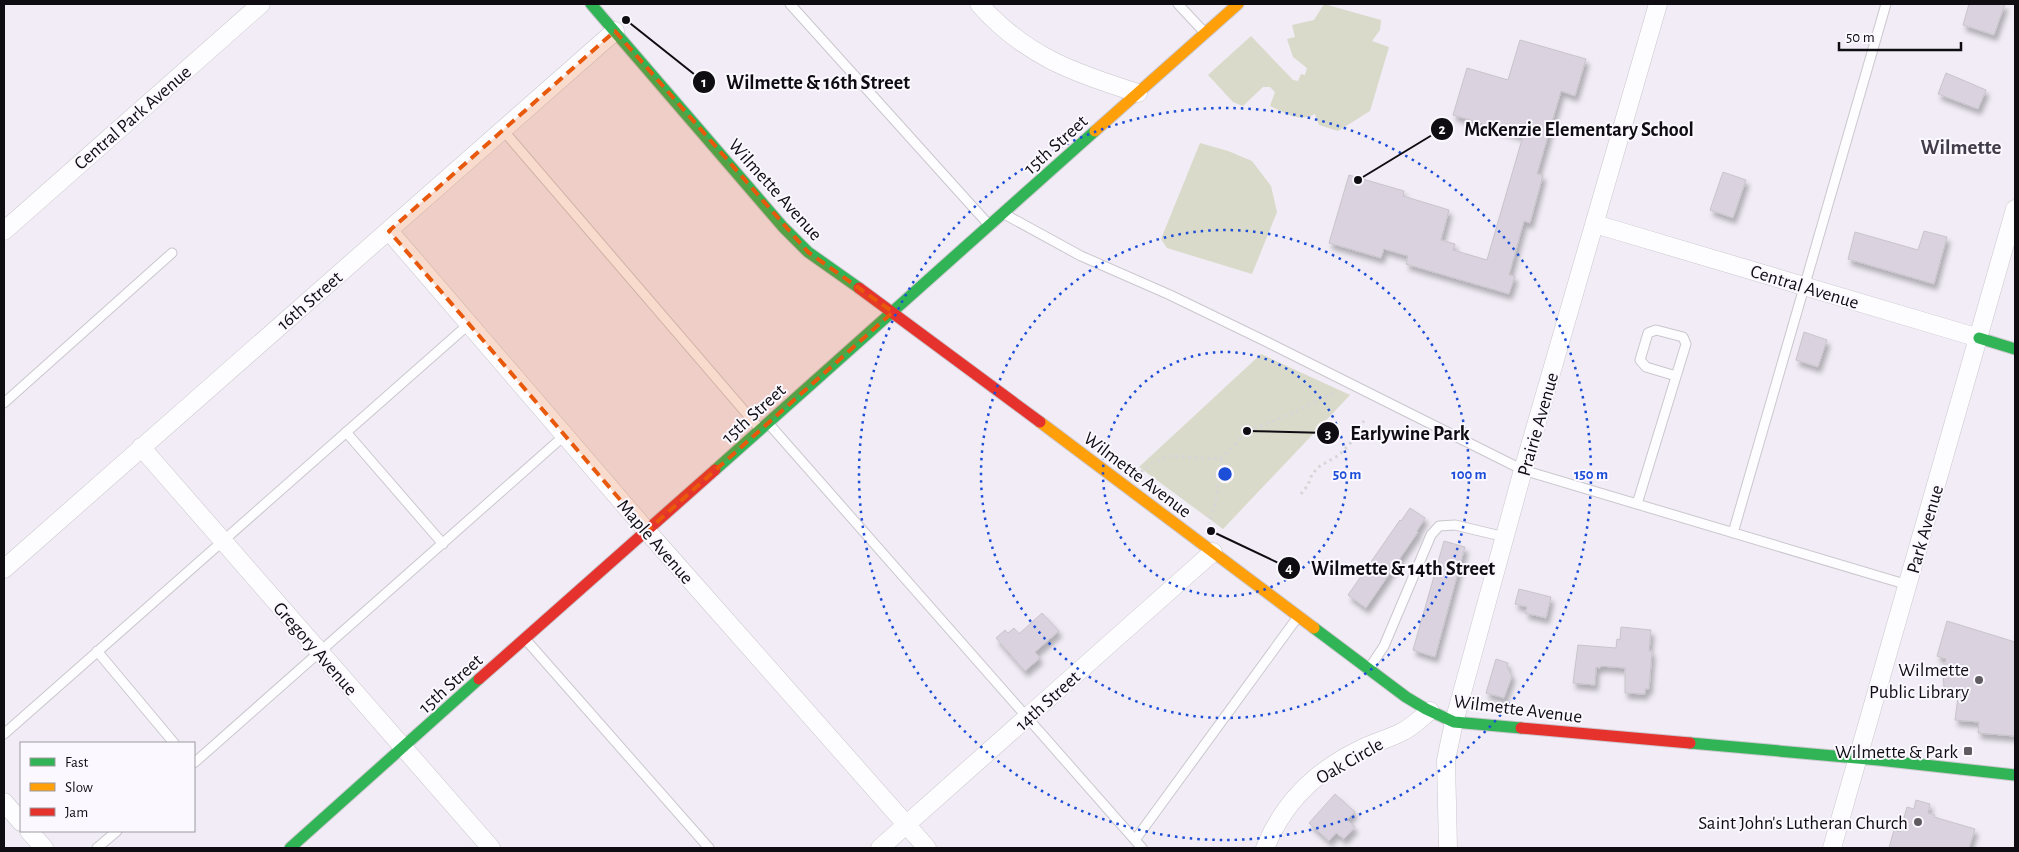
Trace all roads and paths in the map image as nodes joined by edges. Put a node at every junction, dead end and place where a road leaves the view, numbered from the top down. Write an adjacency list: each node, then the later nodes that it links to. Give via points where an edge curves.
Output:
1 (261, 4): 18 (street, Central Park Avenue)
2 (790, 4): 16 (lane)
3 (979, 4): 11 (street, via 1004,30 1048,59 1069,70)
4 (1178, 4): 10 (lane)
5 (1238, 4): 10 (street, 15th Street)
6 (1658, 4): 15 (street, Prairie Avenue)
7 (1886, 4): 20 (lane)
8 (598, 6): 9 (street, Wilmette Avenue)
9 (615, 30): 12 (street, 16th Street); 21 (street, Wilmette Avenue, via 783,227 808,252)
10 (1205, 33): 11 (street, 15th Street)
11 (1138, 93): 14 (street, 15th Street)
12 (502, 129): 17 (street, 16th Street); 29 (lane)
13 (2015, 209): 23 (street, Park Avenue)
14 (1003, 213): 16 (street, 15th Street); 26 (lane, via 1080,256 1170,295)
15 (1595, 224): 20 (street, Central Avenue); 34 (street, Prairie Avenue)
16 (990, 226): 21 (street, 15th Street)
17 (388, 230): 22 (street, Maple Avenue); 32 (street, 16th Street)
18 (4, 231)
19 (172, 253): 27 (lane)
20 (1804, 286): 23 (street, Central Avenue); 40 (lane)
21 (893, 312): 29 (street, 15th Street); 44 (street, Wilmette Avenue)
22 (469, 324): 30 (lane); 31 (street, Maple Avenue)
23 (1979, 338): 24 (street, Central Avenue); 46 (street, Park Avenue)
24 (2015, 349)
25 (1676, 376): 25 (lane, via 1686,344 1682,337 1656,330 1648,333 1640,360 1646,367); 37 (lane)
26 (1349, 382): 33 (path, via 1295,412 1248,431); 34 (lane)
27 (4, 403)
28 (1364, 421): 36 (path, via 1354,432 1350,444 1312,474)
29 (764, 426): 39 (street, 15th Street); 53 (lane)
30 (346, 432): 42 (lane); 43 (lane)
31 (565, 436): 39 (street, Maple Avenue); 43 (lane)
32 (141, 447): 42 (street, Gregory Avenue); 45 (street, 16th Street)
33 (1222, 459): 35 (path, via 1168,456); 38 (path, via 1216,501)
34 (1524, 470): 37 (lane); 41 (street, Prairie Avenue)
35 (1141, 472)
36 (1301, 494)
37 (1637, 504): 40 (lane)
38 (1209, 522)
39 (647, 531): 48 (street, 15th Street); 63 (street, Maple Avenue)
40 (1733, 533): 46 (lane)
41 (1505, 537): 51 (lane, via 1455,525 1439,526 1431,534 1384,646); 54 (street, Prairie Avenue)
42 (222, 540): 49 (lane); 50 (street, Gregory Avenue)
43 (443, 544): 50 (lane)
44 (1213, 552): 47 (street, Wilmette Avenue); 53 (street, 14th Street)
45 (4, 569)
46 (1908, 585): 58 (street, Park Avenue)
47 (1298, 616): 51 (street, Wilmette Avenue); 66 (lane)
48 (526, 639): 57 (street, 15th Street); 71 (lane)
49 (97, 651): 55 (lane); 56 (lane)
50 (320, 652): 57 (street, Gregory Avenue); 59 (lane)
51 (1369, 669): 52 (street, Wilmette Avenue)
52 (1430, 711): 54 (street, Wilmette Avenue); 75 (street, Oak Circle, via 1403,731 1358,751 1312,780 1282,814)
53 (1027, 718): 63 (street, 14th Street); 66 (lane)
54 (1454, 722): 58 (street, Wilmette Avenue); 76 (street, Prairie Avenue, via 1446,760)
55 (4, 734)
56 (173, 742)
57 (403, 748): 69 (street, 15th Street); 70 (street, Gregory Avenue)
58 (1857, 759): 60 (street, Wilmette Avenue); 77 (street, Park Avenue)
59 (195, 762)
60 (2015, 775)
61 (4, 802): 62 (street)
62 (20, 821)
63 (906, 825): 72 (street, 14th Street); 73 (street, Maple Avenue)
64 (30, 832): 67 (street)
65 (116, 832): 68 (lane)
66 (1135, 840): 74 (lane)
67 (44, 848)
68 (97, 848)
69 (290, 848)
70 (491, 848)
71 (709, 848)
72 (880, 848)
73 (927, 848)
74 (1142, 848)
75 (1266, 848)
76 (1448, 848)
77 (1832, 848)

